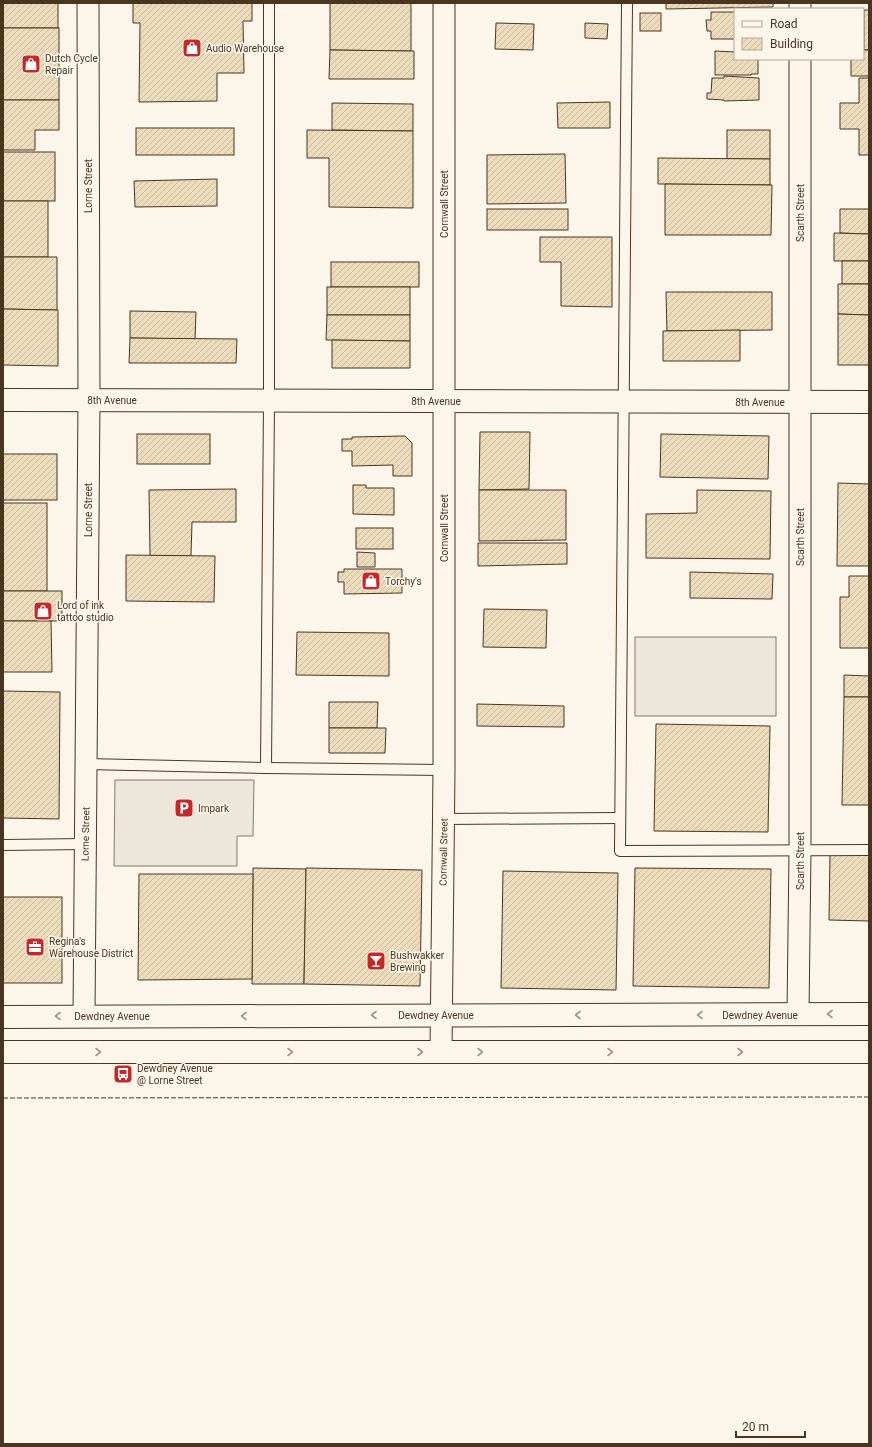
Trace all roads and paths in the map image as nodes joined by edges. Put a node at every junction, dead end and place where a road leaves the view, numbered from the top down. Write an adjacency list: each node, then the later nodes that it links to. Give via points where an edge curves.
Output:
1 (88, 3): 7 (street, Lorne Street)
2 (269, 3): 8 (lane)
3 (444, 3): 9 (street, Cornwall Street)
4 (627, 3): 10 (lane)
5 (800, 60): 11 (street, Scarth Street)
6 (3, 400): 7 (main road, 8th Avenue)
7 (88, 400): 8 (main road, 8th Avenue); 13 (street, Lorne Street)
8 (269, 401): 9 (main road, 8th Avenue); 14 (lane)
9 (444, 401): 10 (main road, 8th Avenue); 15 (street, Cornwall Street)
10 (623, 402): 11 (main road, 8th Avenue); 16 (lane)
11 (800, 402): 12 (main road, 8th Avenue); 21 (street, Scarth Street)
12 (869, 402)
13 (86, 764): 14 (lane); 18 (street, Lorne Street)
14 (266, 768): 15 (lane)
15 (444, 770): 17 (street, Cornwall Street)
16 (620, 818): 17 (lane); 21 (lane, via 620,851)
17 (443, 819): 24 (street, Cornwall Street)
18 (85, 844): 19 (lane); 25 (street, Lorne Street)
19 (3, 845)
20 (869, 850): 21 (lane)
21 (800, 851): 22 (street, Scarth Street)
22 (798, 1014): 23 (main road, Dewdney Avenue, one-way to 22); 24 (main road, Dewdney Avenue, one-way to 24)
23 (869, 1014)
24 (441, 1015): 25 (main road, Dewdney Avenue, one-way to 25); 28 (street, Cornwall Street)
25 (84, 1016): 26 (main road, Dewdney Avenue, one-way to 26)
26 (3, 1017)
27 (3, 1052): 28 (main road, one-way to 28)
28 (441, 1052): 29 (main road, one-way to 29)
29 (869, 1052)

